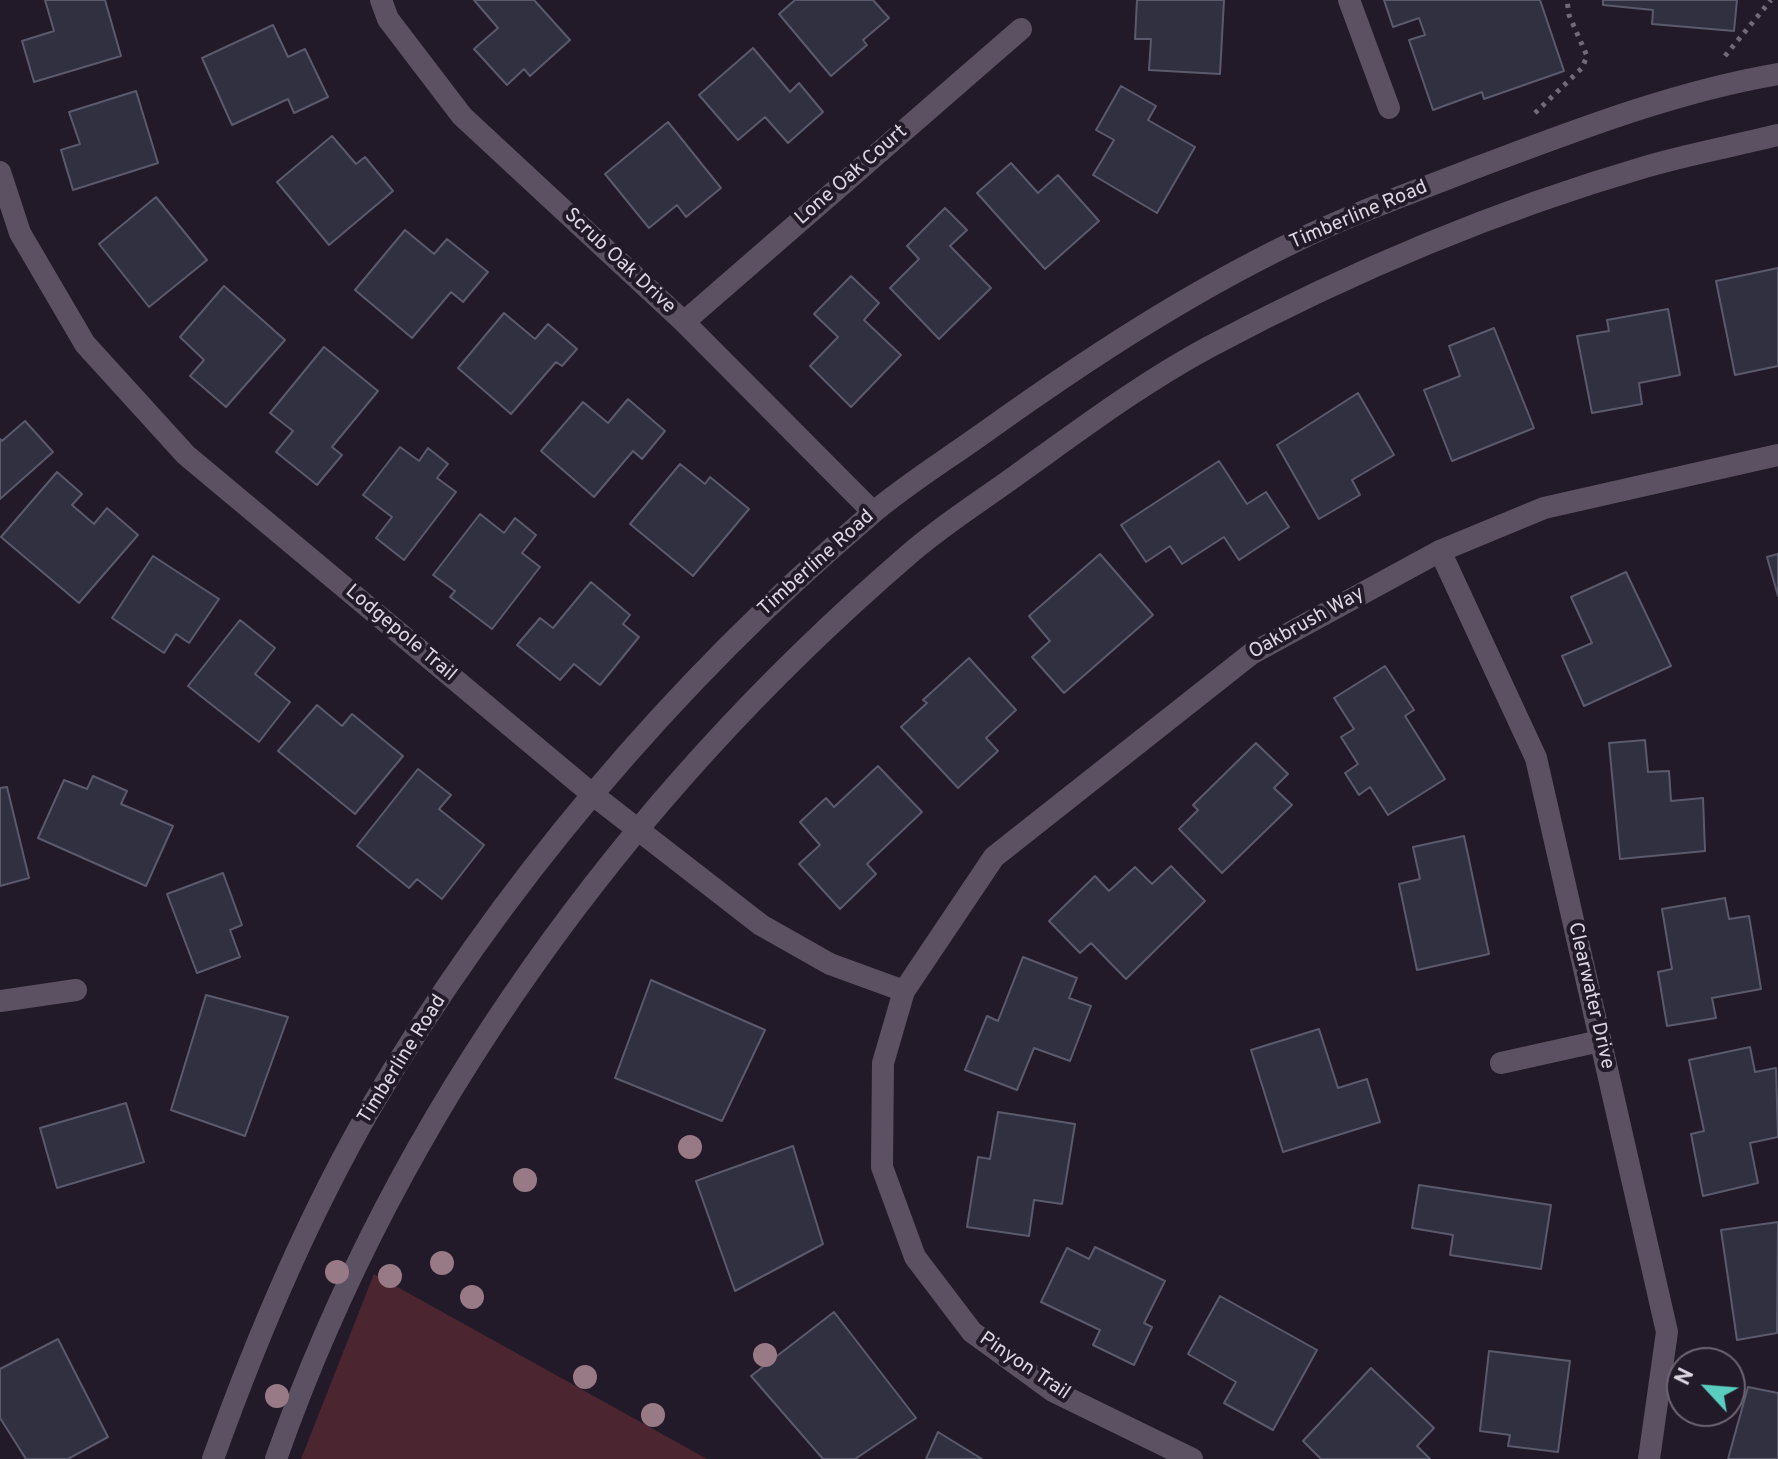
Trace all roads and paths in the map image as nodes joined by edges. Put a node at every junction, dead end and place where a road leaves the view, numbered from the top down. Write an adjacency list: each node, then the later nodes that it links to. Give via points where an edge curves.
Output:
1 (381, 0): 12 (street, Scrub Oak Drive, via 388,19 462,116)
2 (1349, 0): 8 (street)
3 (1567, 0): 9 (path, via 1587,56 1582,68)
4 (1771, 0): 6 (path)
5 (1021, 29): 12 (street, Lone Oak Court)
6 (1725, 57)
7 (1778, 74): 14 (street, Timberline Road, via 1621,113 1295,241 1182,301 1075,368)
8 (1389, 108)
9 (1534, 114)
10 (1778, 135): 17 (street, via 1648,166 1426,243 1207,348 1107,410 910,553 718,737)
11 (0, 172): 16 (street, Lodgepole Trail, via 20,233 85,344 186,455)
12 (684, 322): 14 (street, Scrub Oak Drive)
13 (1778, 455): 15 (street, Oakbrush Way, via 1544,508)
14 (873, 512): 16 (street, Timberline Road, via 762,613)
15 (1440, 551): 19 (street, Oakbrush Way, via 1251,654 994,857); 21 (street, Clearwater Drive, via 1536,758)
16 (592, 794): 17 (street, Lodgepole Trail); 23 (street, Timberline Road, via 446,989 370,1111 301,1241)
17 (639, 831): 19 (street, Lodgepole Trail, via 761,925 830,964); 24 (street, via 557,933 419,1144 357,1263)
18 (76, 990): 20 (street)
19 (904, 991): 25 (street, Pinyon Trail, via 883,1063 882,1167 915,1257 972,1332 1053,1391)
20 (0, 1001)
21 (1600, 1041): 22 (street); 26 (street, Clearwater Drive, via 1667,1332)
22 (1501, 1063)
23 (213, 1459)
24 (276, 1459)
25 (1192, 1459)
26 (1649, 1459)

